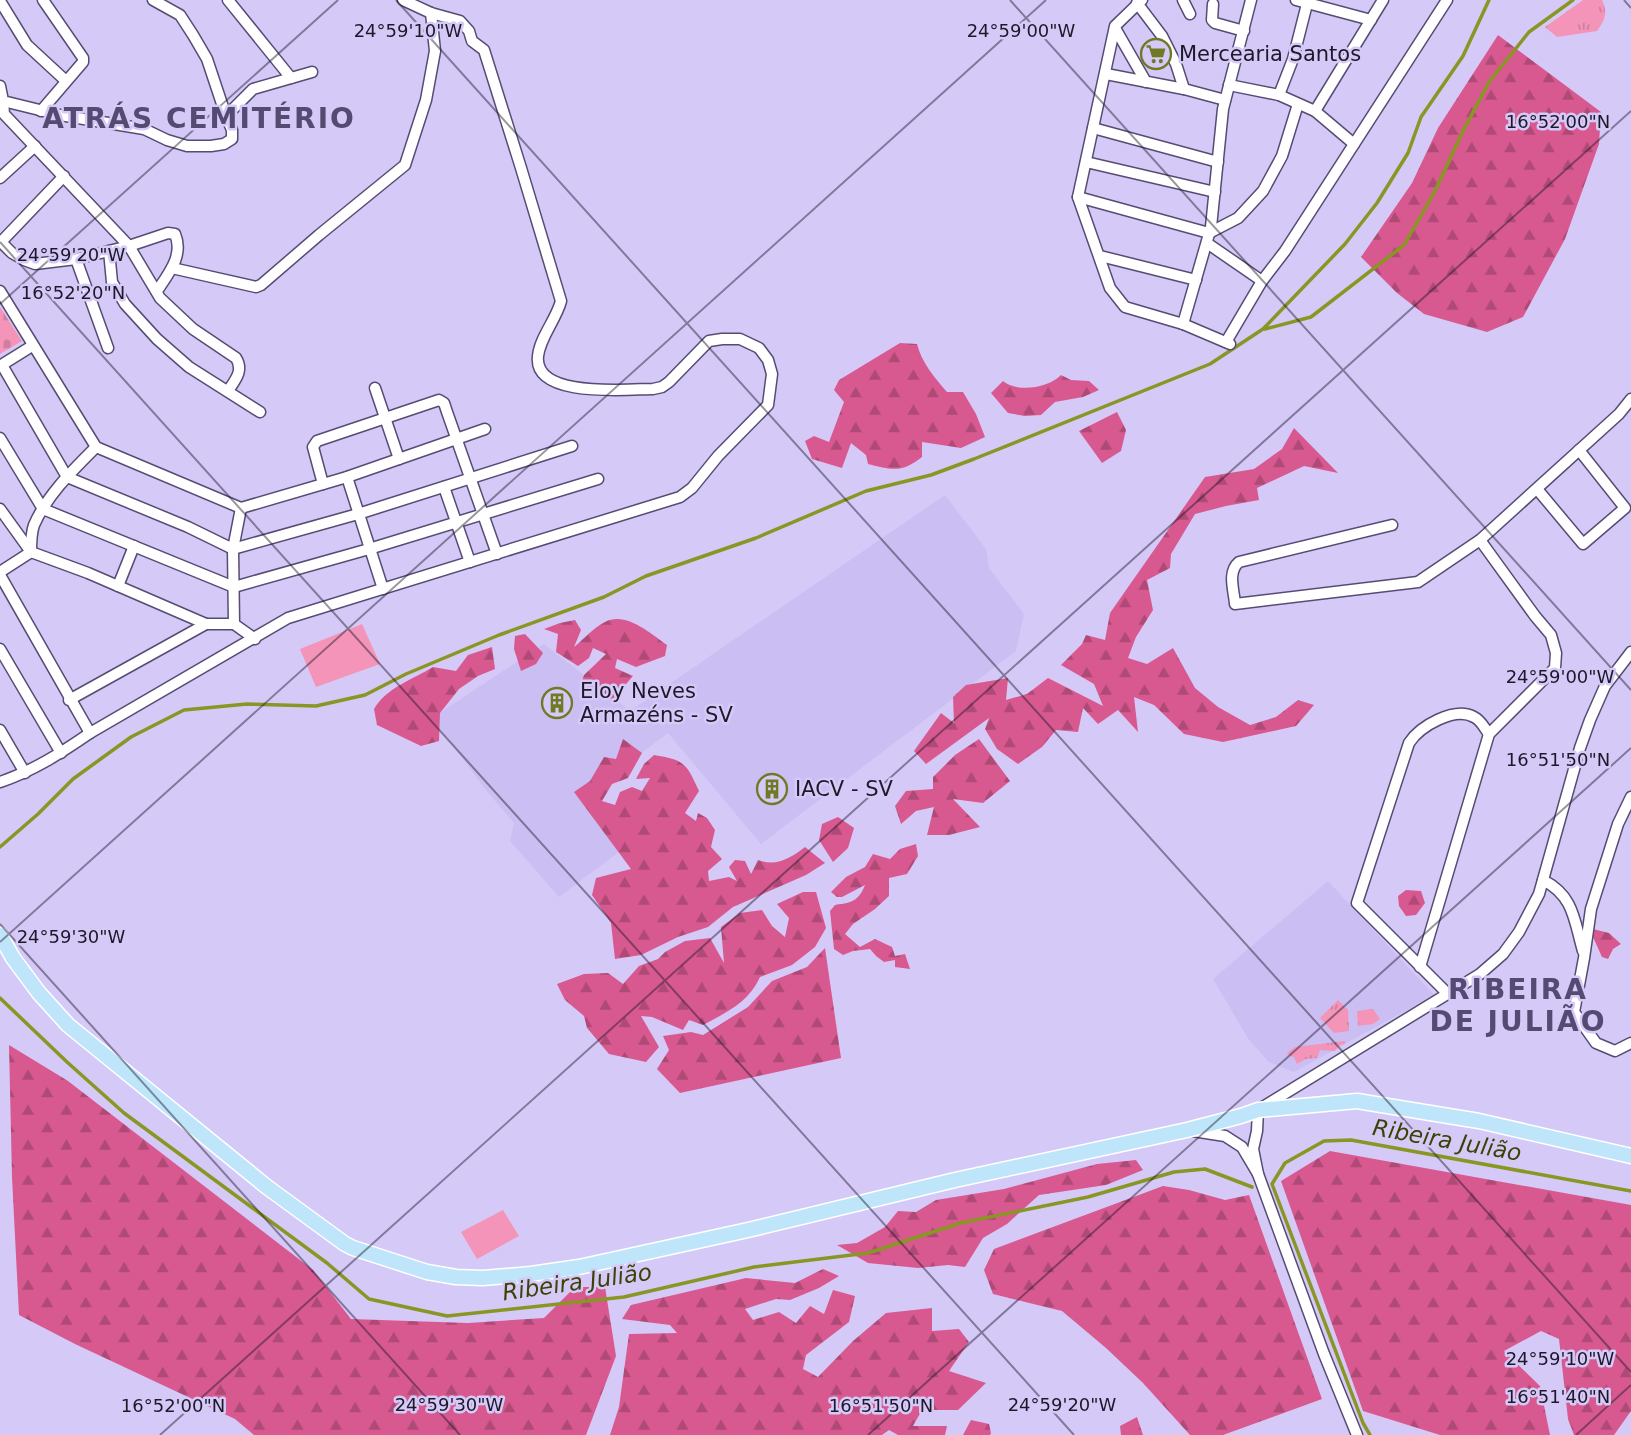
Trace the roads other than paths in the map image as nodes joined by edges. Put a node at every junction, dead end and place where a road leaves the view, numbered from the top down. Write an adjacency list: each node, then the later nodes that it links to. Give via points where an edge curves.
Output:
1 (43, 0): 21 (street, via 83,58)
2 (153, 0): 33 (street, via 180,15 193,35)
3 (228, 0): 20 (street)
4 (402, 0): 13 (street)
5 (1183, 0): 14 (street)
6 (1251, 0): 17 (street)
7 (1383, 0): 15 (street)
8 (1447, 0): 35 (street)
9 (0, 1): 21 (street, via 27,45)
10 (1304, 1): 15 (street); 26 (street, via 1293,59)
11 (1140, 2): 16 (street); 25 (street, via 1162,36)
12 (1213, 4): 17 (street, via 1215,23)
13 (431, 13): 49 (street, via 436,51 405,165 261,285); 89 (street, via 460,21 472,41 484,50 561,301 538,353 537,362 549,379 578,389 662,387 709,341 722,339 740,339 759,348 772,374 768,405 680,497)
14 (1191, 14)
15 (1371, 20): 31 (street)
16 (1115, 28): 19 (street); 22 (street)
17 (1244, 31): 23 (street)
18 (312, 72): 20 (street)
19 (1106, 74): 22 (street); 34 (street)
20 (291, 78): 33 (street, via 253,89)
21 (66, 81): 30 (street)
22 (1146, 82): 25 (street)
23 (1229, 85): 26 (street); 27 (street)
24 (0, 86): 28 (street)
25 (1184, 89): 27 (street)
26 (1279, 95): 29 (street)
27 (1225, 100): 38 (street)
28 (2, 102): 30 (street); 32 (street)
29 (1298, 104): 31 (street); 43 (street, via 1282,156 1263,191 1238,218)
30 (41, 111): 33 (street, via 144,128 187,146 224,144 232,139)
31 (1315, 111): 35 (street)
32 (2, 116): 36 (street)
33 (226, 116)
34 (1093, 128): 37 (street); 38 (street)
35 (1354, 144): 51 (street)
36 (35, 146): 39 (street); 40 (street)
37 (1086, 162): 41 (street); 42 (street)
38 (1218, 162): 41 (street)
39 (64, 176): 44 (street); 45 (street)
40 (0, 178)
41 (1215, 192): 43 (street)
42 (1079, 197): 43 (street); 47 (street)
43 (1208, 238): 50 (street); 51 (street)
44 (0, 241): 48 (street, via 35,264)
45 (129, 246): 46 (street); 49 (street, via 174,234 178,254); 53 (street)
46 (109, 251): 48 (street); 59 (street, via 112,282 125,303 181,360)
47 (1100, 256): 50 (street); 54 (street, via 1110,288 1125,307)
48 (76, 259): 56 (street)
49 (172, 268): 53 (street)
50 (1196, 280): 54 (street)
51 (1262, 281): 54 (street, via 1228,343)
52 (0, 291): 55 (street)
53 (157, 291): 59 (street, via 194,329 236,358 240,370)
54 (1183, 324)
55 (32, 346): 57 (street); 67 (street)
56 (108, 348)
57 (1, 366): 70 (street)
58 (375, 388): 62 (street)
59 (228, 391): 61 (street)
60 (1631, 399): 68 (street)
61 (260, 412)
62 (385, 418): 65 (street, via 439,400); 69 (street); 74 (street, via 317,441 313,447)
63 (485, 429): 65 (street)
64 (0, 438): 79 (street)
65 (457, 438): 69 (street); 73 (street)
66 (572, 446): 73 (street)
67 (96, 447): 70 (street); 77 (street)
68 (1579, 450): 76 (street); 76 (street, via 1625,508 1583,544)
69 (399, 459): 71 (street)
70 (67, 477): 79 (street); 86 (street)
71 (347, 477): 74 (street); 81 (street)
72 (598, 478): 80 (street)
73 (471, 479): 75 (street); 80 (street)
74 (323, 484): 77 (street)
75 (444, 487): 81 (street); 82 (street)
76 (1537, 489): 84 (street)
77 (241, 508): 86 (street)
78 (0, 509): 88 (street)
79 (43, 509): 85 (street); 88 (street, via 33,528)
80 (484, 513): 82 (street); 89 (street)
81 (358, 514): 86 (street); 87 (street)
82 (456, 522): 87 (street); 90 (street)
83 (1392, 525): 84 (street, via 1239,562 1231,573 1236,604 1418,582)
84 (1480, 540): 103 (street, via 1551,635 1556,653 1555,668)
85 (134, 546): 92 (street); 93 (street)
86 (233, 549): 93 (street)
87 (369, 549): 93 (street); 94 (street)
88 (31, 552): 91 (street); 92 (street)
89 (497, 554): 90 (street)
90 (470, 562): 94 (street)
91 (0, 574): 100 (street)
92 (118, 586): 95 (street)
93 (234, 587): 96 (street)
94 (383, 589): 97 (street, via 288,618)
95 (206, 624): 96 (street); 100 (street)
96 (234, 624): 97 (street)
97 (255, 639): 102 (street)
98 (0, 649): 104 (street)
99 (1631, 652): 108 (street, via 1605,686 1590,720)
100 (69, 700): 102 (street)
101 (0, 730): 105 (street)
102 (90, 733): 104 (street)
103 (1489, 734): 111 (street); 111 (street, via 1475,717 1452,714 1413,737 1357,903)
104 (61, 753): 105 (street)
105 (24, 773): 106 (street)
106 (0, 782)
107 (1631, 797): 110 (street, via 1591,909)
108 (1543, 880): 110 (street, via 1568,900); 112 (street, via 1524,923 1503,954)
109 (0, 936): 115 (main road, via 68,1025 267,1187 345,1244 443,1275 483,1278 579,1267)
110 (1584, 958): 113 (street, via 1574,1012 1596,1043 1615,1051)
111 (1420, 967): 112 (street)
112 (1448, 994): 114 (street)
113 (1631, 1043)
114 (1258, 1110): 115 (main road); 116 (main road, via 1357,1101 1479,1121); 117 (street, via 1253,1149)
115 (1187, 1130): 117 (street, via 1225,1136 1242,1147)
116 (1631, 1156)
117 (1258, 1174): 118 (street)
118 (1357, 1435)

